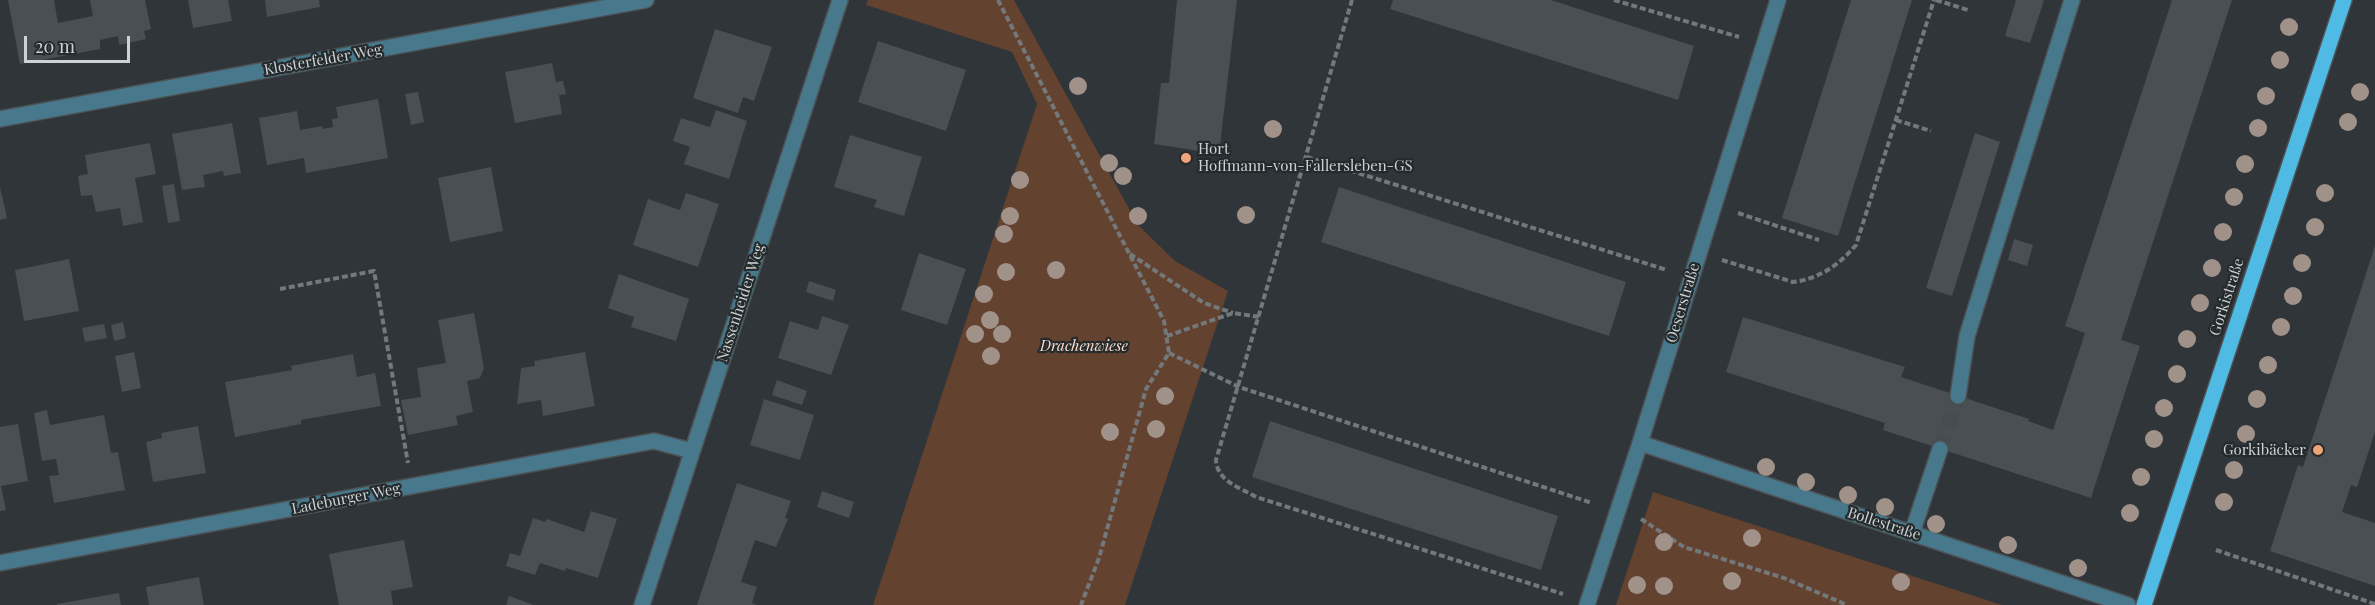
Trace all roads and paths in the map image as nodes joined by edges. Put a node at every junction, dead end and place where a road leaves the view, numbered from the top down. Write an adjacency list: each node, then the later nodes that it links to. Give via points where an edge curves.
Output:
1 (646, 0): 12 (street, Klosterfelder Weg)
2 (840, 0): 30 (street, Nassenheider Weg)
3 (998, 0): 18 (path)
4 (1352, 0): 15 (path)
5 (1614, 0): 11 (path)
6 (1778, 0): 28 (street, Oeserstraße)
7 (1935, 0): 10 (path); 13 (path)
8 (2072, 0): 27 (street, via 1967,336)
9 (2344, 0): 44 (main road, Gorkistraße)
10 (1968, 10)
11 (1739, 37)
12 (0, 119)
13 (1896, 120): 14 (path); 19 (path, via 1856,245 1845,258 1825,273 1793,282)
14 (1930, 131)
15 (1307, 157): 20 (path); 23 (path)
16 (1734, 212): 17 (path)
17 (1819, 240)
18 (1129, 254): 22 (path, via 1204,303); 24 (path, via 1164,321)
19 (1719, 259)
20 (1668, 270)
21 (280, 289): 31 (path, via 374,271)
22 (1233, 313): 23 (path); 24 (path)
23 (1260, 317): 26 (path)
24 (1167, 336): 25 (path)
25 (1169, 353): 26 (path); 40 (path, via 1146,389 1099,558)
26 (1239, 387): 32 (path); 37 (path, via 1216,460 1220,477 1256,497)
27 (1958, 396)
28 (1640, 443): 34 (street, Bollestraße); 41 (street, Oeserstraße)
29 (1940, 448): 34 (street)
30 (692, 451): 36 (street, Ladeburger Weg, via 654,441); 39 (street, Nassenheider Weg)
31 (409, 467)
32 (1592, 503)
33 (1638, 516): 42 (path, via 1684,547 1784,578)
34 (1912, 533): 43 (street, Bollestraße)
35 (2216, 550): 38 (path)
36 (0, 563)
37 (1563, 594)
38 (2375, 604)
39 (642, 605)
40 (1081, 605)
41 (1587, 605)
42 (1847, 605)
43 (2128, 605)
44 (2144, 605)

